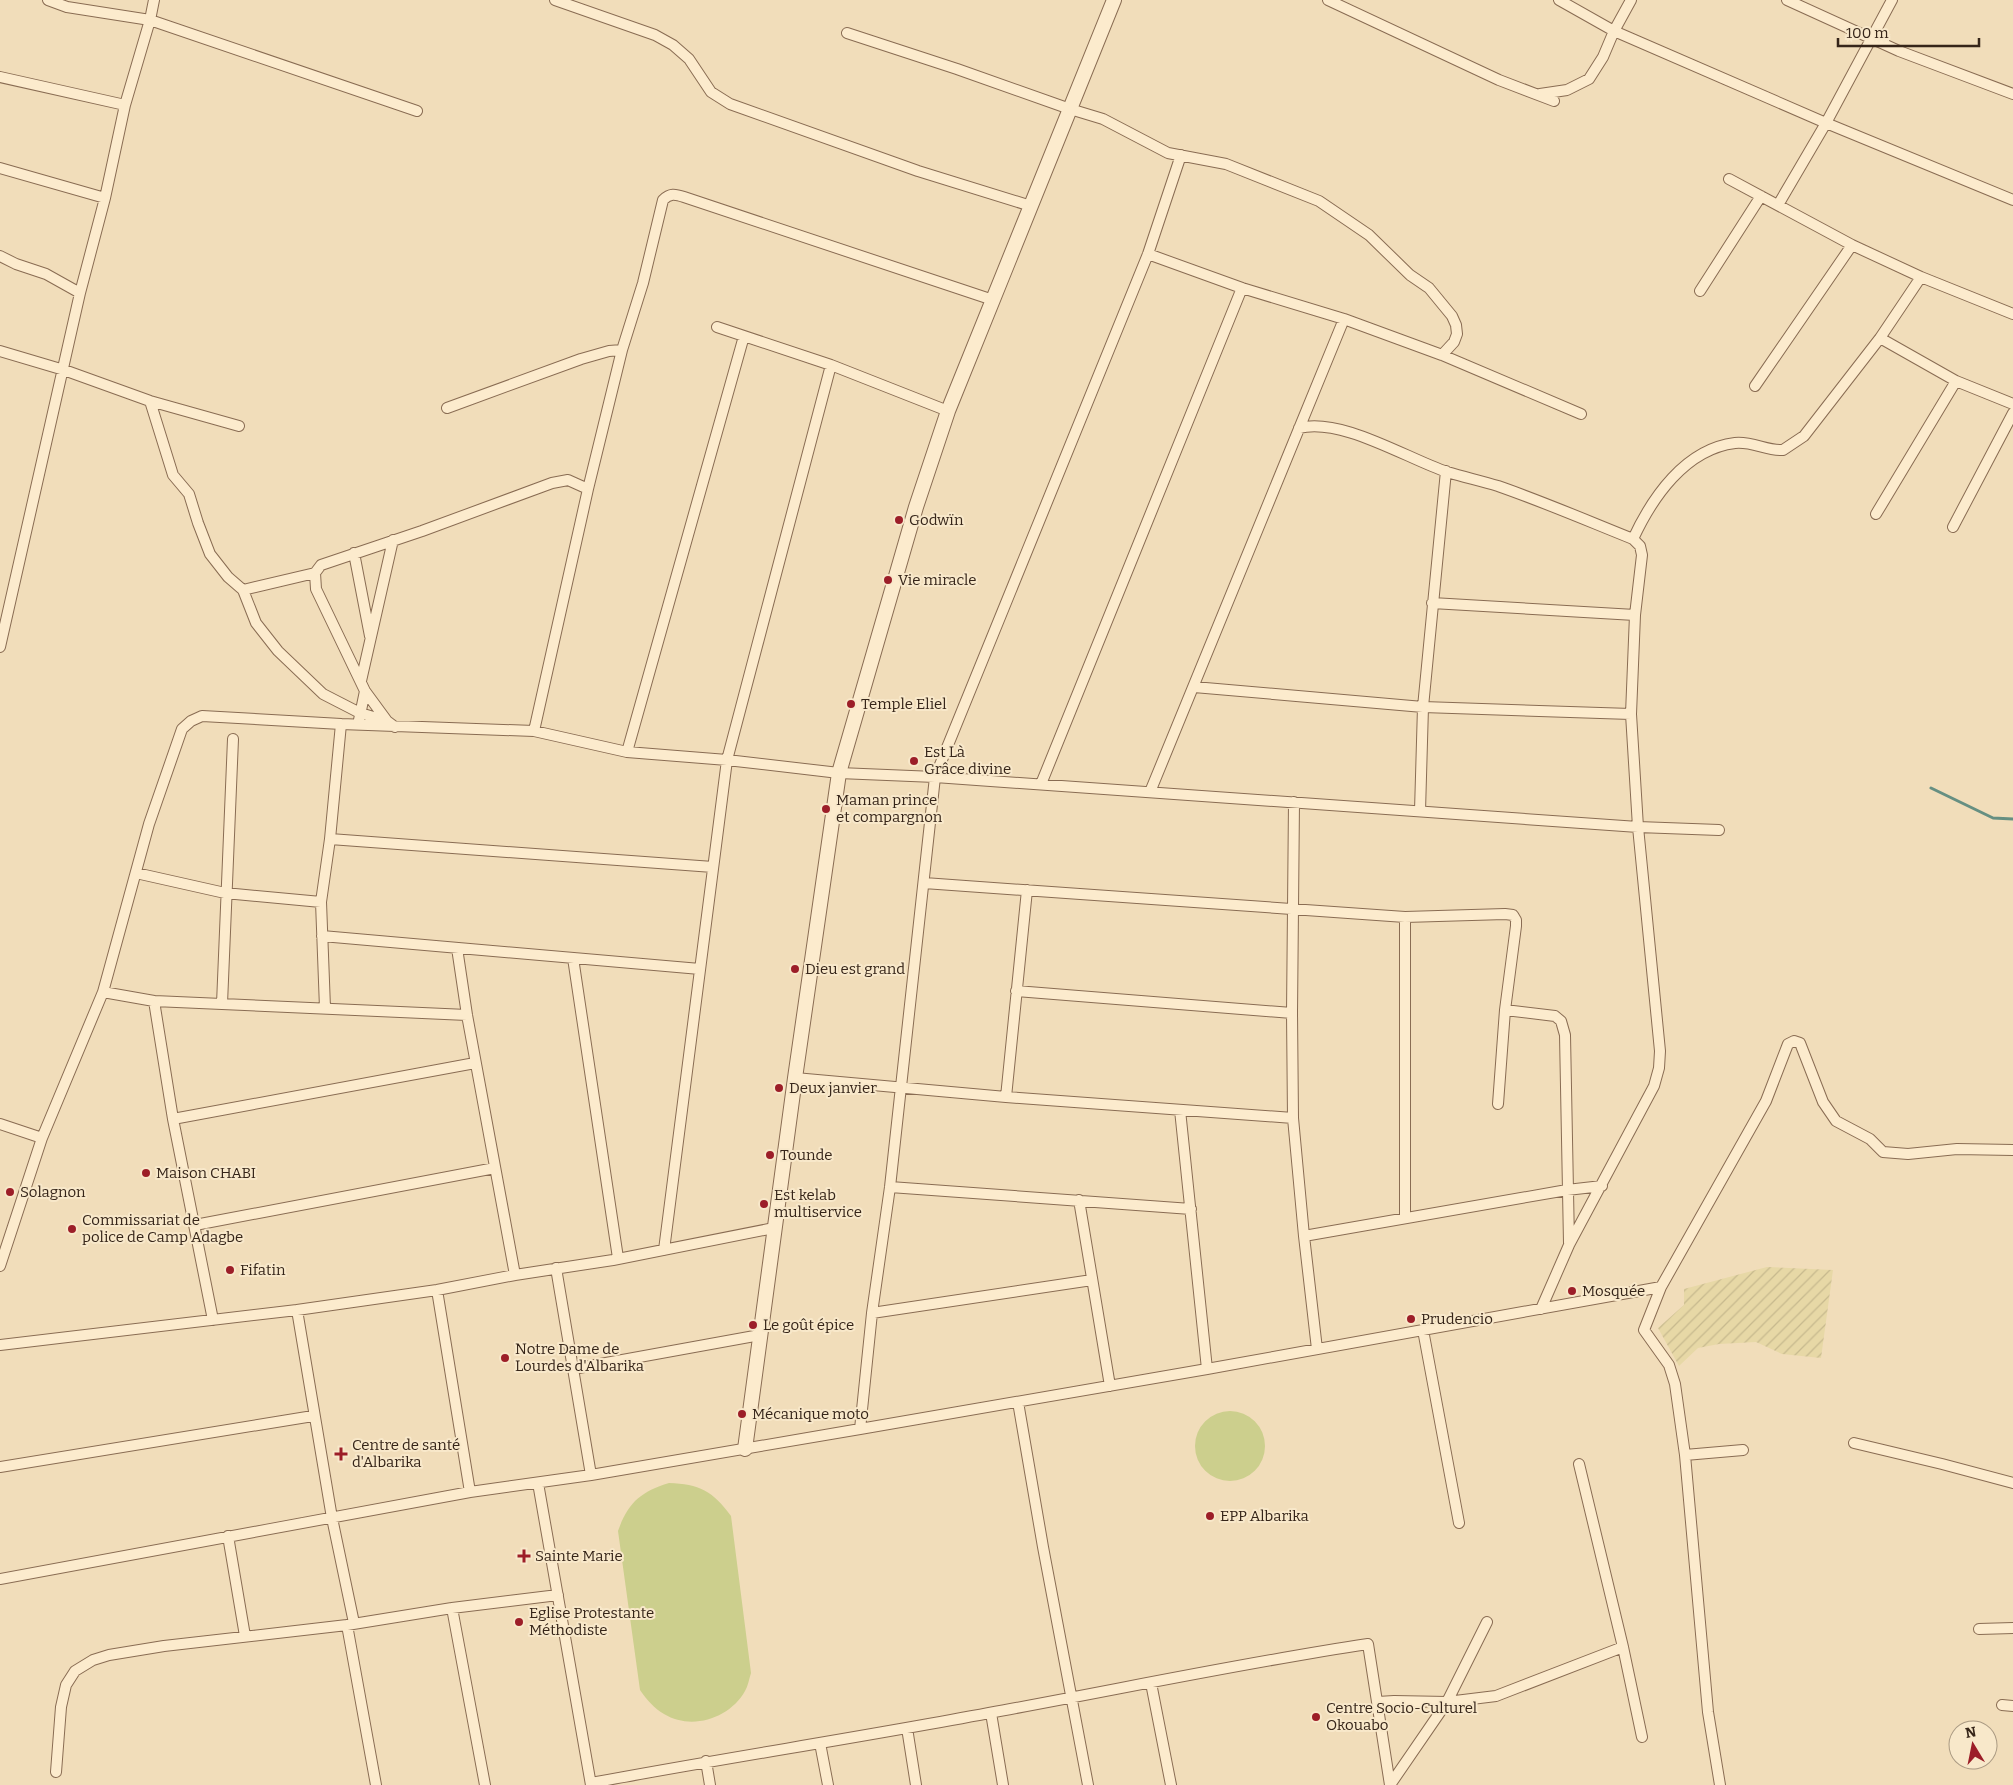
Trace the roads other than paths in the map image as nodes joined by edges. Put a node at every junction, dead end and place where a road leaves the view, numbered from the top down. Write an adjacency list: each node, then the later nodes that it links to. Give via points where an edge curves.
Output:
1 (48, 0): 10 (street, via 67,7)
2 (154, 0): 10 (street)
3 (555, 0): 29 (street, via 655,35 673,45 689,58 712,92 730,104 918,171)
4 (1114, 0): 19 (street)
5 (1329, 0): 16 (street, via 1499,80)
6 (1559, 0): 11 (street)
7 (1632, 0): 11 (street)
8 (1788, 0): 13 (street)
9 (1892, 0): 13 (street)
10 (150, 20): 18 (street); 20 (street)
11 (1614, 31): 16 (street, via 1589,79 1567,90); 21 (street)
12 (847, 33): 19 (street)
13 (1871, 39): 15 (street); 21 (street)
14 (0, 77): 18 (street)
15 (2013, 94)
16 (1539, 95): 17 (street)
17 (1554, 101)
18 (125, 105): 26 (street)
19 (1070, 110): 22 (street, via 1103,119 1168,152); 29 (street)
20 (417, 111)
21 (1826, 123): 27 (street); 28 (street)
22 (1181, 155): 31 (street); 45 (street, via 1226,164 1286,186 1319,201 1369,236 1410,275 1429,288 1452,316 1457,334)
23 (0, 168): 26 (street)
24 (1729, 179): 25 (street)
25 (1761, 196): 28 (street); 35 (street)
26 (105, 198): 36 (street)
27 (2013, 200)
28 (1778, 204): 30 (street)
29 (1031, 206): 37 (street)
30 (1852, 245): 33 (street); 49 (street)
31 (1148, 254): 34 (street); 85 (street)
32 (0, 256): 36 (street, via 46,274)
33 (1921, 277): 38 (street); 42 (street)
34 (1242, 288): 39 (street); 86 (street)
35 (1700, 291)
36 (80, 293): 47 (street)
37 (993, 300): 43 (street, via 675,194 663,200 643,283); 53 (street)
38 (2013, 314)
39 (1344, 319): 45 (street); 57 (street)
40 (717, 327): 41 (street)
41 (744, 336): 46 (street); 82 (street)
42 (1880, 338): 48 (street); 62 (street, via 1794,445 1780,450 1735,443 1710,451 1678,472 1645,513)
43 (622, 350): 52 (street, via 581,359); 59 (street)
44 (0, 351): 47 (street)
45 (1442, 355): 55 (street)
46 (831, 365): 53 (street); 83 (street)
47 (64, 370): 50 (street); 70 (street)
48 (1956, 381): 51 (street); 60 (street)
49 (1754, 386)
50 (150, 401): 56 (street); 66 (street, via 172,475 189,494 210,554 228,578)
51 (2013, 404)
52 (447, 408)
53 (948, 411): 84 (street, via 916,506)
54 (2013, 413): 61 (street)
55 (1581, 414)
56 (238, 426)
57 (1300, 428): 58 (street, via 1320,425 1355,434); 72 (street)
58 (1446, 471): 62 (street, via 1539,501); 67 (street)
59 (588, 489): 63 (street, via 568,480 552,484); 80 (street)
60 (1876, 514)
61 (1953, 527)
62 (1633, 539): 68 (street, via 1640,546 1642,555)
63 (393, 540): 64 (street); 69 (street)
64 (354, 553): 65 (street, via 321,565); 69 (street)
65 (315, 573): 66 (street); 71 (street, via 316,589)
66 (243, 590): 75 (street, via 256,623 278,651 323,694)
67 (1432, 603): 68 (street); 74 (street)
68 (1635, 615): 76 (street)
69 (371, 639): 71 (street)
70 (0, 647)
71 (361, 681): 73 (street)
72 (1194, 687): 74 (street); 87 (street)
73 (365, 691): 75 (street); 78 (street)
74 (1423, 707): 76 (street); 89 (street)
75 (360, 713): 78 (street); 79 (street)
76 (1631, 714): 90 (street)
77 (340, 724): 79 (street); 92 (street); 94 (street, via 202,716 190,721 182,729 174,750)
78 (391, 724): 79 (street); 80 (street)
79 (358, 725)
80 (534, 731): 82 (street)
81 (233, 739): 97 (street)
82 (628, 752): 83 (street)
83 (727, 760): 84 (street); 93 (street)
84 (839, 774): 85 (street); 114 (street)
85 (935, 776): 86 (street); 95 (street)
86 (1041, 784): 87 (street)
87 (1150, 792): 88 (street)
88 (1294, 802): 89 (street); 99 (street)
89 (1420, 811): 90 (street)
90 (1638, 827): 91 (street); 125 (street, via 1659,1068 1654,1086)
91 (1719, 830)
92 (330, 840): 93 (street); 98 (street)
93 (713, 867): 104 (street)
94 (136, 873): 97 (street); 106 (street)
95 (924, 883): 96 (street); 115 (street)
96 (1026, 890): 99 (street); 105 (street)
97 (226, 893): 98 (street); 108 (street)
98 (321, 902): 101 (street)
99 (1293, 908): 100 (street); 111 (street)
100 (1405, 916): 110 (street, via 1513,915 1516,926); 130 (street)
101 (322, 936): 102 (street); 109 (street)
102 (457, 948): 103 (street); 112 (street)
103 (573, 958): 104 (street); 136 (street)
104 (700, 969): 135 (street)
105 (1016, 991): 111 (street); 116 (street)
106 (103, 992): 107 (street); 122 (street)
107 (154, 1001): 108 (street); 120 (street)
108 (222, 1004): 109 (street)
109 (325, 1008): 112 (street)
110 (1505, 1010): 117 (street); 127 (street, via 1555,1016 1561,1021 1566,1035)
111 (1292, 1013): 119 (street)
112 (467, 1015): 113 (street)
113 (476, 1063): 120 (street); 124 (street)
114 (795, 1078): 115 (street); 132 (street)
115 (901, 1088): 116 (street); 126 (street)
116 (1006, 1097): 118 (street)
117 (1498, 1104)
118 (1180, 1110): 119 (street); 129 (street)
119 (1293, 1118): 133 (street)
120 (173, 1119): 131 (street)
121 (0, 1124): 122 (street)
122 (42, 1138): 137 (street)
123 (2013, 1150): 141 (street, via 1883,1152 1870,1139 1836,1121 1823,1102 1800,1043 1788,1044 1766,1100)
124 (495, 1168): 131 (street); 139 (street)
125 (1602, 1186): 127 (street); 134 (street)
126 (890, 1187): 128 (street); 145 (street)
127 (1567, 1190): 130 (street); 134 (street)
128 (1079, 1200): 129 (street); 140 (street)
129 (1191, 1210): 152 (street)
130 (1405, 1218): 133 (street)
131 (195, 1225): 146 (street)
132 (774, 1228): 135 (street); 148 (street)
133 (1304, 1236): 150 (street)
134 (1569, 1245): 144 (street)
135 (664, 1250): 136 (street)
136 (618, 1258): 138 (street)
137 (0, 1266)
138 (556, 1268): 139 (street); 151 (street)
139 (515, 1275): 142 (street)
140 (1092, 1280): 145 (street); 153 (street)
141 (1661, 1287): 144 (street); 160 (street, via 1644,1330 1673,1374)
142 (437, 1290): 143 (street); 166 (street)
143 (297, 1310): 146 (street); 155 (street)
144 (1542, 1310): 147 (street)
145 (872, 1313): 156 (street)
146 (213, 1320): 149 (street)
147 (1423, 1330): 150 (street); 168 (street)
148 (760, 1335): 151 (street); 158 (street)
149 (0, 1345)
150 (1317, 1349): 152 (street)
151 (573, 1369): 163 (street)
152 (1207, 1369): 153 (street)
153 (1110, 1386): 154 (street)
154 (1018, 1402): 156 (street); 180 (street)
155 (313, 1416): 162 (street); 167 (street)
156 (860, 1429): 158 (street)
157 (1854, 1443): 165 (street)
158 (745, 1449): 163 (street)
159 (1743, 1450): 160 (street)
160 (1685, 1455): 201 (street, via 1708,1712)
161 (1579, 1464): 178 (street)
162 (0, 1467)
163 (591, 1475): 164 (street)
164 (538, 1483): 166 (street); 171 (street)
165 (2013, 1483)
166 (470, 1492): 167 (street)
167 (332, 1518): 169 (street); 174 (street)
168 (1459, 1523)
169 (228, 1536): 170 (street); 177 (street)
170 (0, 1579)
171 (558, 1595): 172 (street); 191 (street)
172 (452, 1608): 174 (street); 193 (street)
173 (1487, 1622): 182 (street)
174 (351, 1624): 177 (street); 192 (street)
175 (2013, 1628): 176 (street)
176 (1979, 1629)
177 (245, 1636): 190 (street, via 109,1655 75,1671 66,1685 61,1707)
178 (1623, 1647): 182 (street, via 1496,1696); 187 (street)
179 (1151, 1684): 180 (street); 181 (street, via 1288,1656 1368,1644); 199 (street)
180 (1072, 1698): 185 (street); 198 (street)
181 (1378, 1702): 182 (street); 200 (street)
182 (1447, 1702): 200 (street)
183 (2002, 1705): 184 (street)
184 (2013, 1706)
185 (991, 1713): 186 (street); 197 (street)
186 (907, 1728): 188 (street); 196 (street)
187 (1642, 1737)
188 (820, 1743): 189 (street); 195 (street)
189 (706, 1761): 191 (street); 194 (street)
190 (56, 1772)
191 (591, 1784)
192 (376, 1785)
193 (485, 1785)
194 (710, 1785)
195 (828, 1785)
196 (916, 1785)
197 (1002, 1785)
198 (1088, 1785)
199 (1172, 1785)
200 (1390, 1785)
201 (1720, 1785)

